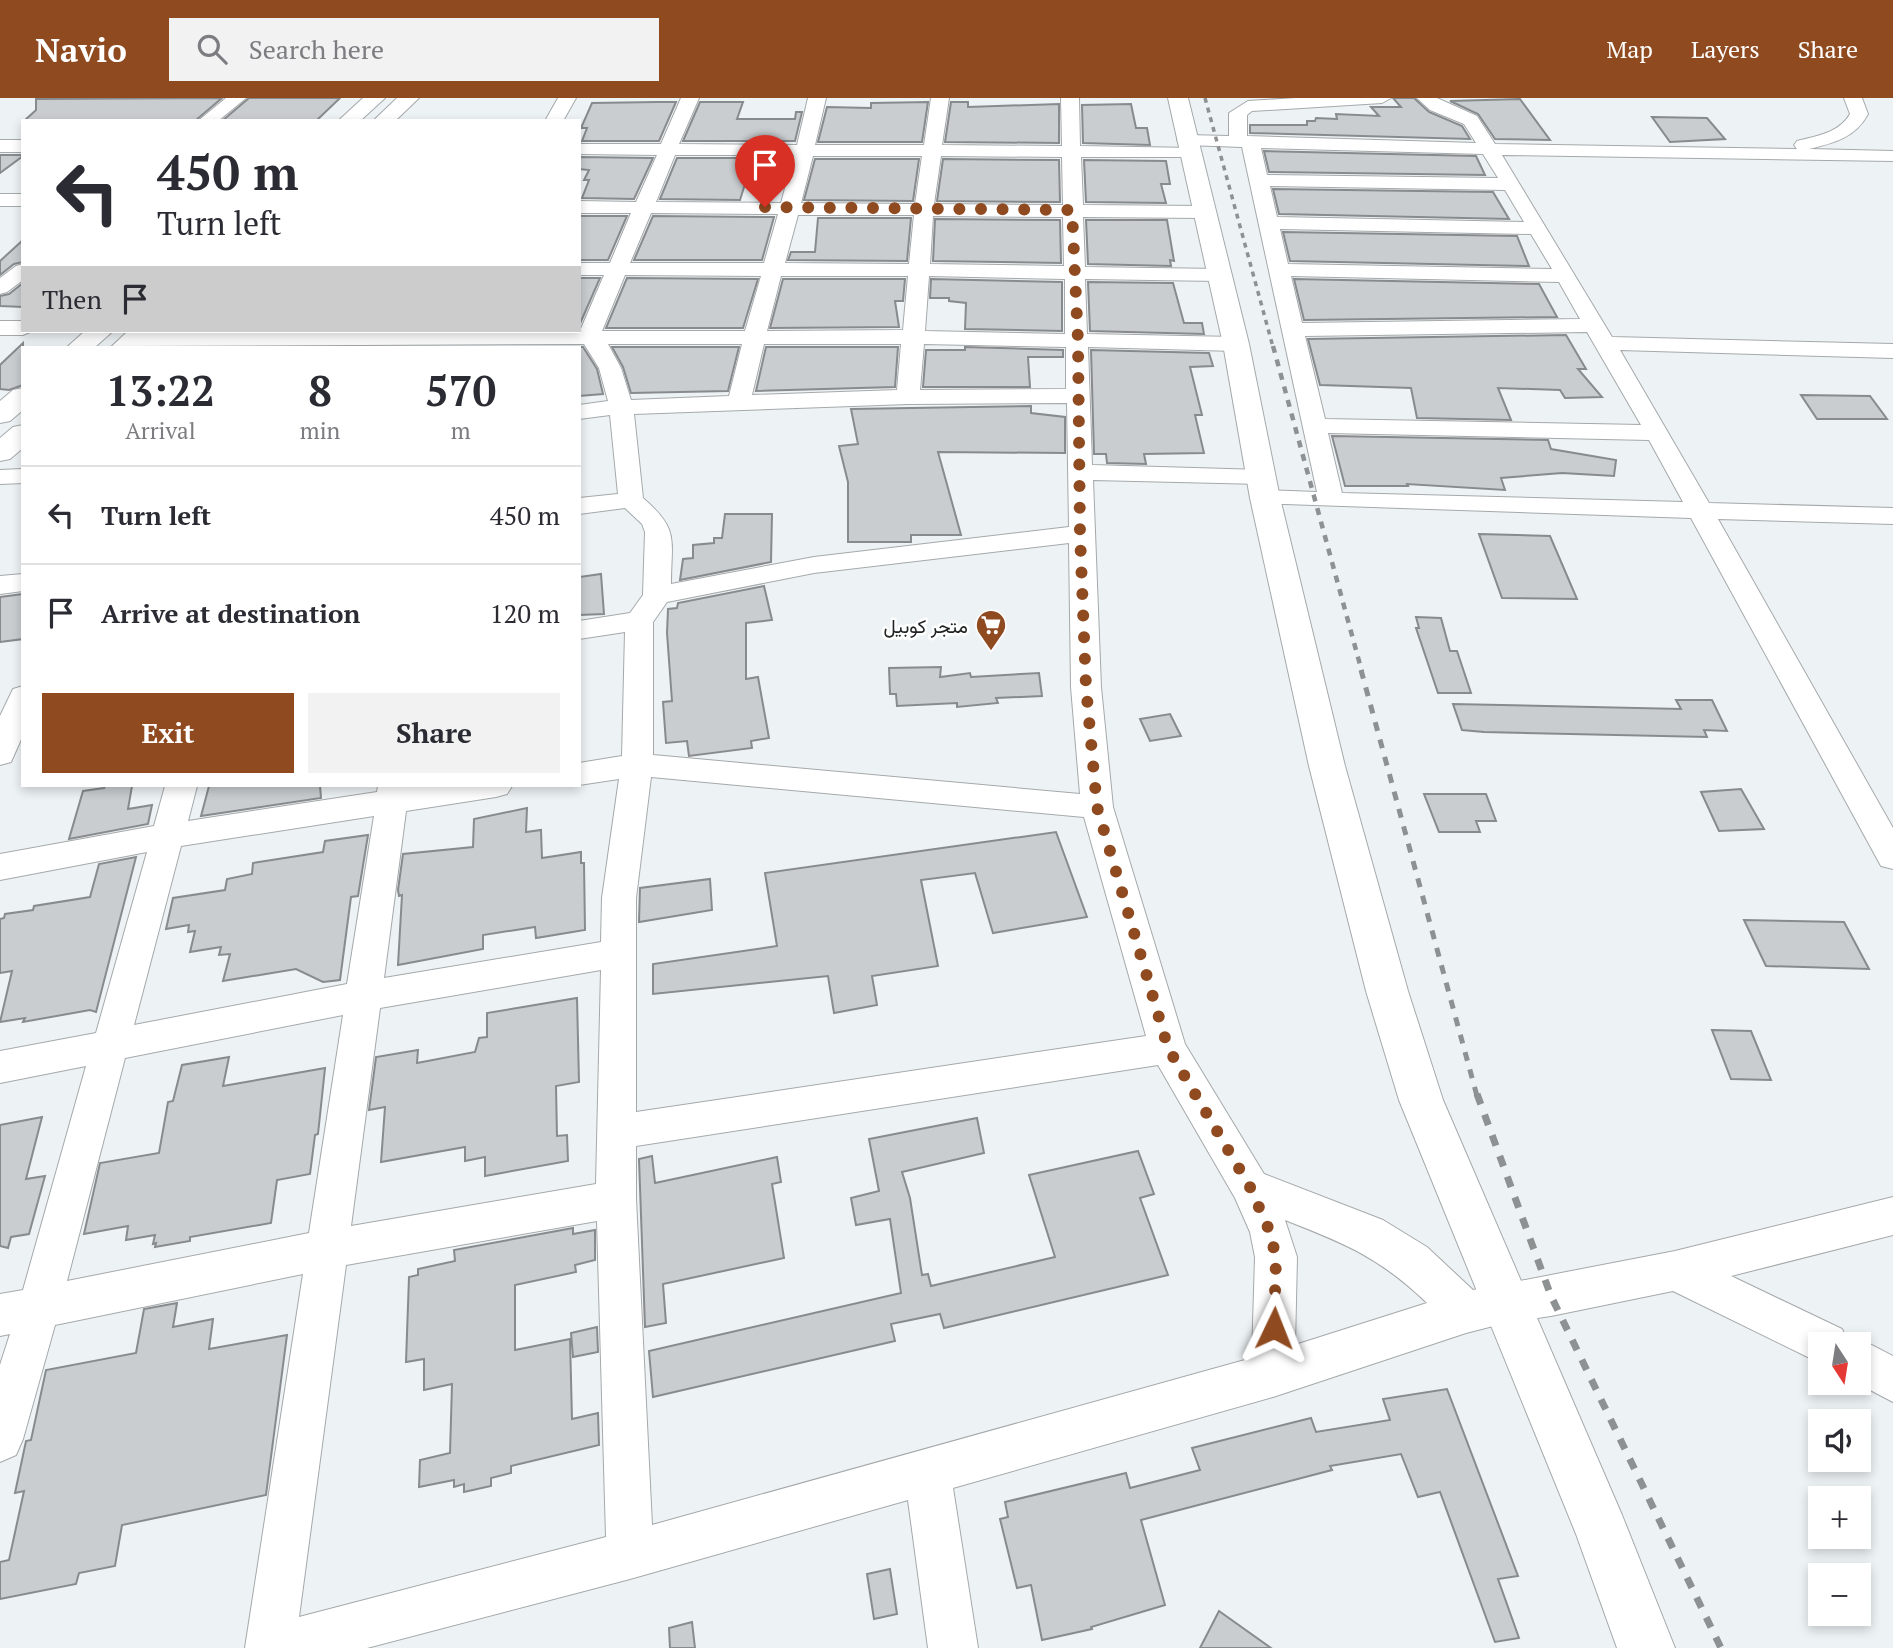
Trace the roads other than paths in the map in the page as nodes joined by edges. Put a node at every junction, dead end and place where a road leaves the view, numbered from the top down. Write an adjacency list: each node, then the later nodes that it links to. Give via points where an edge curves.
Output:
1 (237, 98): 13 (street)
2 (375, 98): 14 (street)
3 (409, 98): 15 (street)
4 (567, 98): 16 (street)
5 (690, 98): 22 (street)
6 (817, 98): 24 (street)
7 (940, 98): 25 (street)
8 (1070, 98): 26 (street)
9 (1178, 98): 20 (street)
10 (1382, 98): 17 (street, via 1248,106 1238,113)
11 (1426, 98): 23 (street, via 1471,120)
12 (1853, 98): 27 (street, via 1859,114 1854,127 1834,137)
13 (210, 119)
14 (350, 119)
15 (385, 119)
16 (555, 119)
17 (1244, 141): 20 (street); 23 (street); 29 (street)
18 (0, 146): 19 (street)
19 (21, 146)
20 (1187, 146): 26 (street); 38 (street)
21 (581, 149): 22 (street)
22 (668, 149): 24 (street); 35 (street)
23 (1489, 149): 27 (street); 30 (street)
24 (806, 150): 25 (street); 34 (street)
25 (932, 150): 26 (street); 36 (street)
26 (1072, 150): 37 (street)
27 (1766, 153): 28 (street)
28 (1888, 156)
29 (1258, 180): 30 (street); 39 (street)
30 (1510, 184): 40 (street)
31 (0, 200): 32 (street)
32 (21, 201)
33 (581, 207): 35 (street)
34 (789, 207): 35 (street); 36 (street); 45 (street)
35 (645, 208): 44 (street)
36 (924, 208): 37 (street); 46 (street)
37 (1072, 210): 38 (street); 49 (street)
38 (1203, 212): 50 (street)
39 (1268, 223): 40 (street); 47 (street)
40 (1538, 228): 51 (street)
41 (21, 260): 42 (street)
42 (0, 261)
43 (581, 269): 44 (street)
44 (619, 269): 45 (street); 59 (street)
45 (771, 269): 46 (street); 60 (street)
46 (920, 270): 49 (street); 61 (street)
47 (1279, 270): 51 (street); 55 (street)
48 (21, 272): 52 (street)
49 (1076, 272): 50 (street); 63 (street)
50 (1219, 275): 66 (street)
51 (1567, 276): 57 (street)
52 (0, 288)
53 (0, 328): 54 (street)
54 (21, 328)
55 (1292, 330): 57 (street); 76 (street)
56 (98, 333): 67 (street)
57 (1599, 334): 68 (street); 77 (street)
58 (430, 335): 64 (street); 65 (street)
59 (589, 336): 60 (street); 65 (street); 73 (street, via 606,356)
60 (753, 337): 61 (street); 72 (street)
61 (913, 337): 63 (street); 70 (street)
62 (133, 339): 64 (street)
63 (1078, 341): 66 (street); 69 (street)
64 (312, 344)
65 (464, 344)
66 (1236, 344): 83 (street)
67 (81, 346)
68 (1893, 351)
69 (1077, 396): 70 (street); 80 (street)
70 (908, 397): 72 (street)
71 (21, 398): 75 (street)
72 (739, 403): 73 (street)
73 (620, 407): 74 (street); 84 (street)
74 (581, 412)
75 (0, 415)
76 (1314, 426): 77 (street); 85 (street)
77 (1657, 433): 87 (street)
78 (21, 435): 79 (street)
79 (0, 453)
80 (1079, 471): 83 (street); 89 (street)
81 (0, 477): 82 (street)
82 (21, 477)
83 (1264, 487): 85 (street); 117 (street, via 1327,766 1387,991)
84 (631, 500): 86 (street); 92 (street, via 654,521 657,532)
85 (1331, 500): 87 (street)
86 (581, 506)
87 (1700, 512): 88 (street); 103 (street)
88 (1893, 516)
89 (1080, 534): 92 (street, via 829,563 707,584); 101 (street, via 1086,687)
90 (21, 582): 91 (street)
91 (0, 585)
92 (648, 609): 93 (street); 96 (street)
93 (581, 629)
94 (15, 711): 95 (street)
95 (0, 754)
96 (637, 765): 97 (street); 101 (street); 105 (street, via 619,898)
97 (581, 774)
98 (181, 787): 102 (street)
99 (481, 787): 100 (street)
100 (393, 793): 102 (street); 106 (street)
101 (1097, 807): 108 (street)
102 (166, 836): 104 (street); 107 (street)
103 (1893, 857)
104 (0, 866)
105 (618, 953): 106 (street); 110 (street)
106 (362, 996): 107 (street); 114 (street)
107 (109, 1045): 109 (street); 116 (street)
108 (1168, 1048): 110 (street); 111 (street)
109 (0, 1067)
110 (616, 1132): 112 (street)
111 (1250, 1187): 117 (street, via 1369,1234); 121 (street, via 1276,1258)
112 (616, 1199): 114 (street); 125 (street)
113 (1893, 1216): 115 (street)
114 (329, 1249): 116 (street); 126 (street)
115 (1675, 1271): 117 (street); 119 (street)
116 (39, 1307): 118 (street); 123 (street)
117 (1486, 1307): 121 (street); 128 (street, via 1603,1534)
118 (0, 1315)
119 (1808, 1335)
120 (1871, 1367): 122 (street)
121 (1273, 1375): 124 (street)
122 (1893, 1380)
123 (0, 1439)
124 (927, 1471): 125 (street); 127 (street)
125 (630, 1555): 126 (street)
126 (272, 1648)
127 (954, 1648)
128 (1646, 1648)

